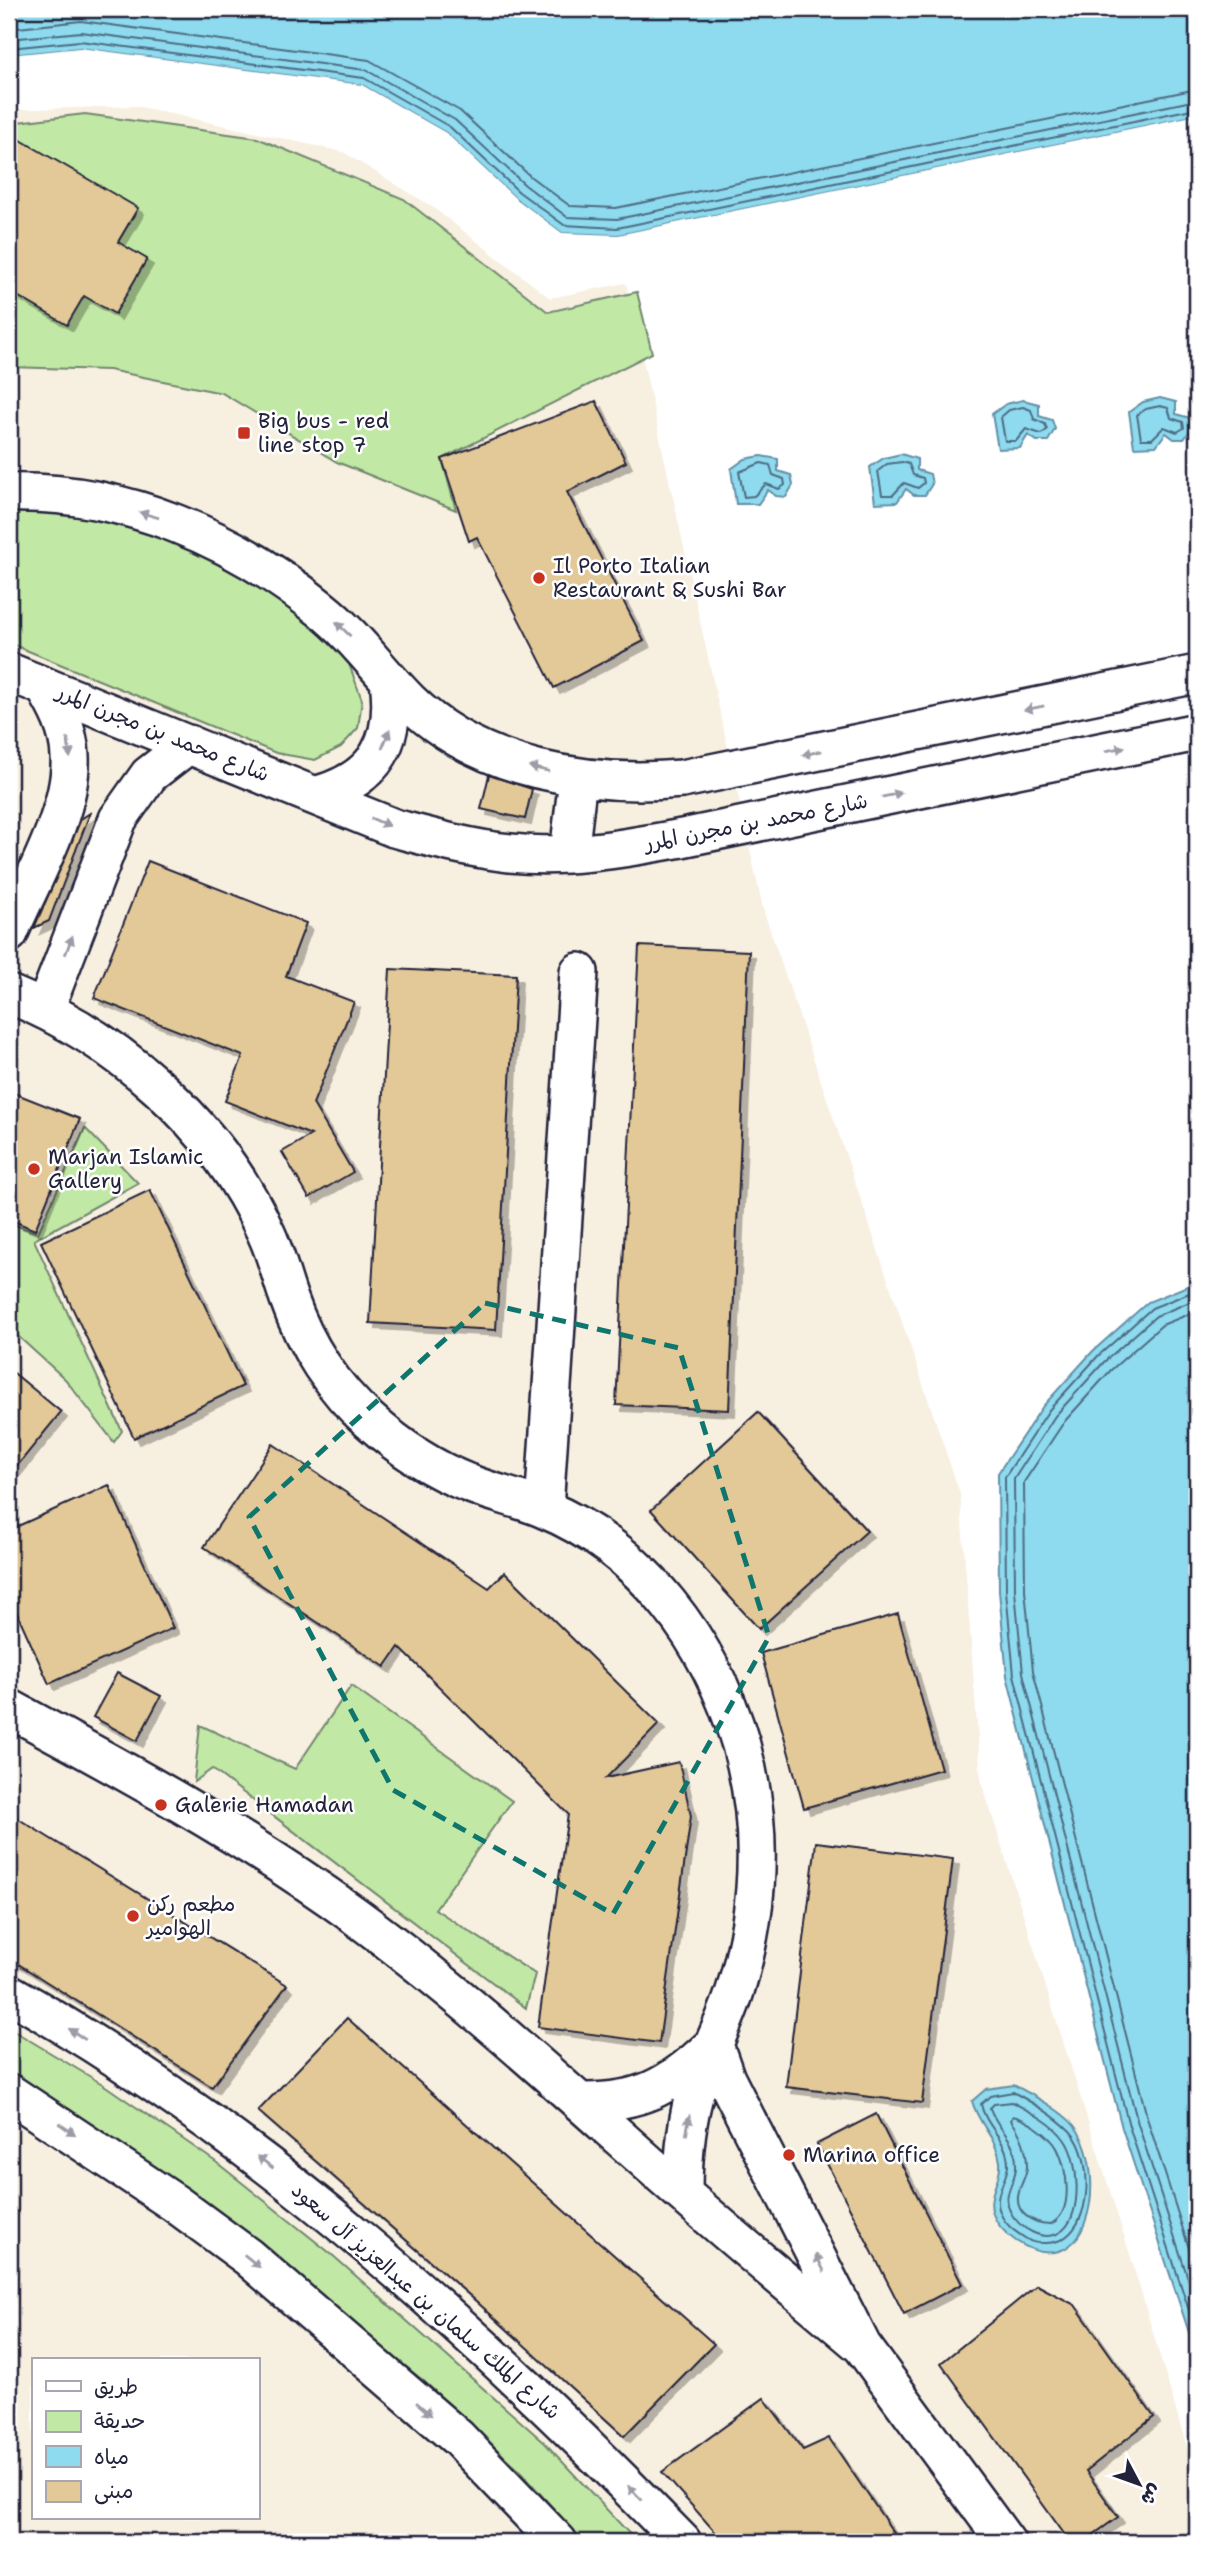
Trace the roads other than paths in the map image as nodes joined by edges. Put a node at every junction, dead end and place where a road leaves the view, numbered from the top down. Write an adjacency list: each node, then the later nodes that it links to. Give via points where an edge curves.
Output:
1 (9, 493): 4 (street, one-way to 1, via 323,611 246,555 203,534 112,504)
2 (9, 672): 5 (street, شارع محمد بن مجرن المرر)
3 (1197, 674): 8 (street, one-way to 8, via 682,779 608,782)
4 (389, 680): 8 (street, one-way to 4, via 526,766 465,739 411,703); 9 (street, one-way to 4, via 358,778 373,763 391,723)
5 (44, 686): 7 (street, شارع محمد بن مجرن المرر); 11 (street, one-way to 11, via 66,730 70,776 56,823)
6 (1197, 732): 10 (street, شارع محمد بن مجرن المرر, one-way to 6, via 682,838)
7 (189, 744): 9 (street, شارع محمد بن مجرن المرر); 14 (street, one-way to 7, via 118,819 149,775)
8 (578, 778): 10 (street)
9 (318, 795): 10 (street, شارع محمد بن مجرن المرر, one-way to 10, via 394,828 455,844 512,853)
10 (569, 854)
11 (9, 933)
12 (579, 972): 15 (street)
13 (9, 994): 14 (street)
14 (44, 1009): 15 (street, via 149,1080 205,1135 259,1219 315,1355 339,1390 368,1420 437,1470)
15 (544, 1509): 18 (street, via 578,1525 633,1565 678,1614 721,1690 741,1745 753,1802 757,1883 744,1957)
16 (9, 1707): 20 (street, via 172,1797 321,1893 434,1976)
17 (9, 1993): 24 (street, شارع الملك سلمان بن عبدالعزيز آل سعود, one-way to 17, via 486,2350 301,2190 247,2148)
18 (714, 2045): 20 (street, via 659,2089 608,2103); 21 (street, one-way to 18, via 691,2113); 22 (street, one-way to 18, via 726,2079)
19 (9, 2093): 23 (street, one-way to 23, via 176,2204 258,2266 458,2438)
20 (581, 2102): 21 (street)
21 (682, 2193): 22 (street)
22 (862, 2346): 25 (street)
23 (558, 2542)
24 (682, 2542)
25 (1006, 2542)

